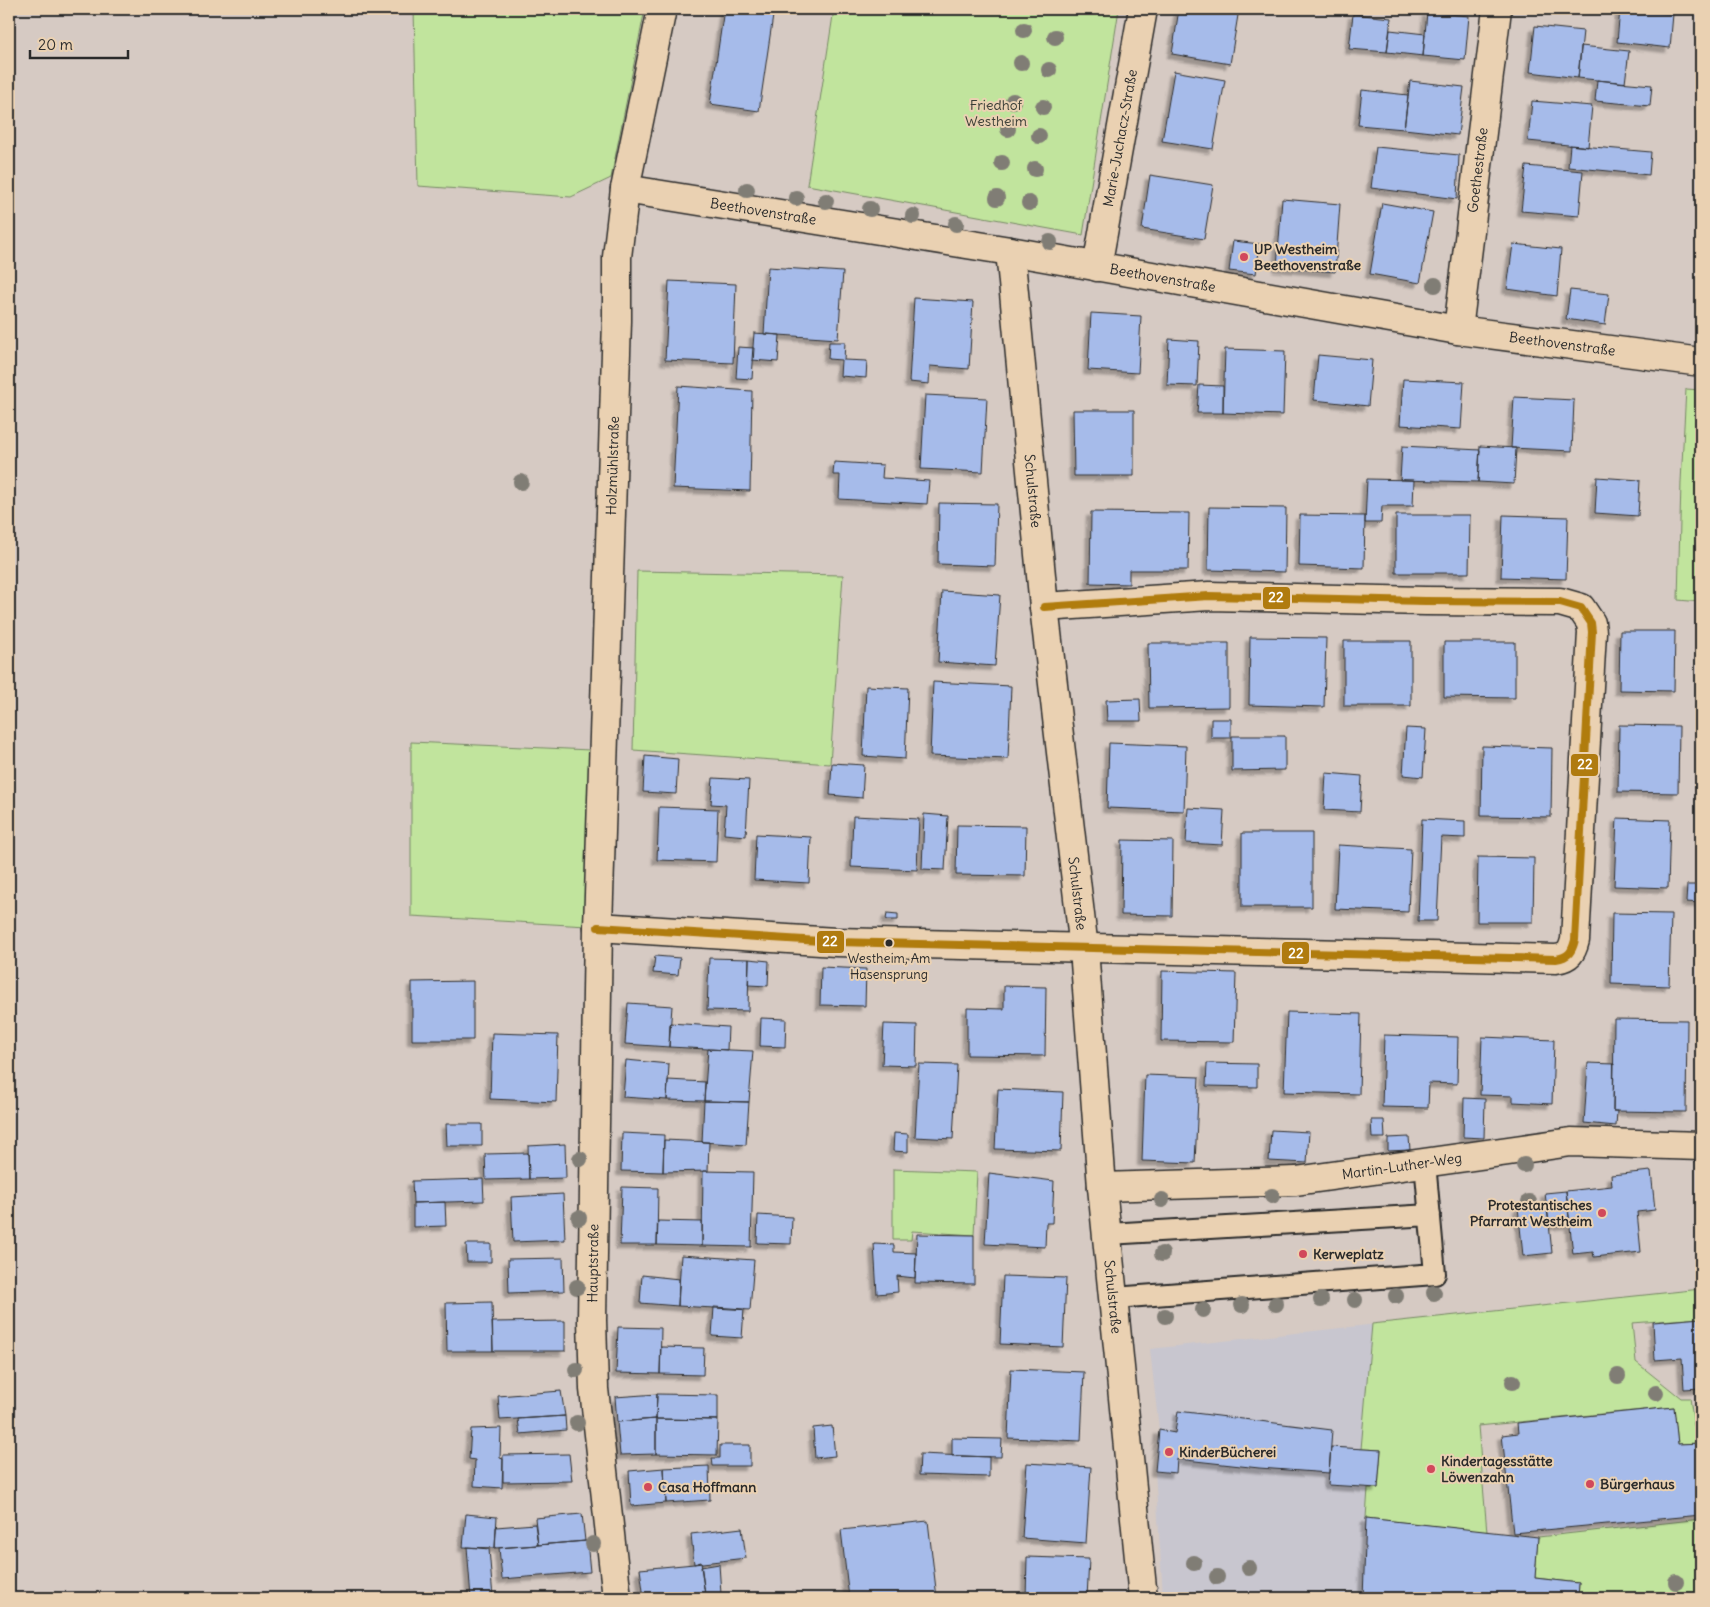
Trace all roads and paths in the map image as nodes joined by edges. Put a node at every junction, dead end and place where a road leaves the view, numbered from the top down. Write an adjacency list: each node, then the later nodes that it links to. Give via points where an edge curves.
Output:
1 (662, 9): 4 (street, Holzmühlstraße)
2 (1143, 9): 6 (street, Marie-Juchacz-Straße)
3 (1497, 9): 7 (street, Goethestraße)
4 (625, 190): 5 (street, Beethovenstraße); 10 (street, Holzmühlstraße, via 617,257)
5 (1010, 251): 6 (street, Beethovenstraße); 9 (street, Schulstraße)
6 (1097, 267): 7 (street, Beethovenstraße)
7 (1458, 330): 8 (street, Beethovenstraße)
8 (1701, 362)
9 (1044, 607): 11 (street, Schulstraße); 11 (street, via 1209,596 1560,602 1581,608 1591,623 1574,940 1572,951 1565,958)
10 (598, 927): 11 (street, via 836,942); 18 (street, Hauptstraße, via 592,1320 595,1398)
11 (1084, 948): 14 (street, Schulstraße)
12 (1701, 1146): 13 (street, Martin-Luther-Weg, via 1571,1142)
13 (1425, 1163): 14 (street, Martin-Luther-Weg, via 1296,1180); 15 (lane)
14 (1102, 1186): 16 (street, Schulstraße)
15 (1430, 1215): 16 (lane); 17 (lane, via 1435,1274)
16 (1108, 1234): 17 (street, Schulstraße)
17 (1114, 1298): 19 (street, Schulstraße)
18 (617, 1598)
19 (1143, 1598)

